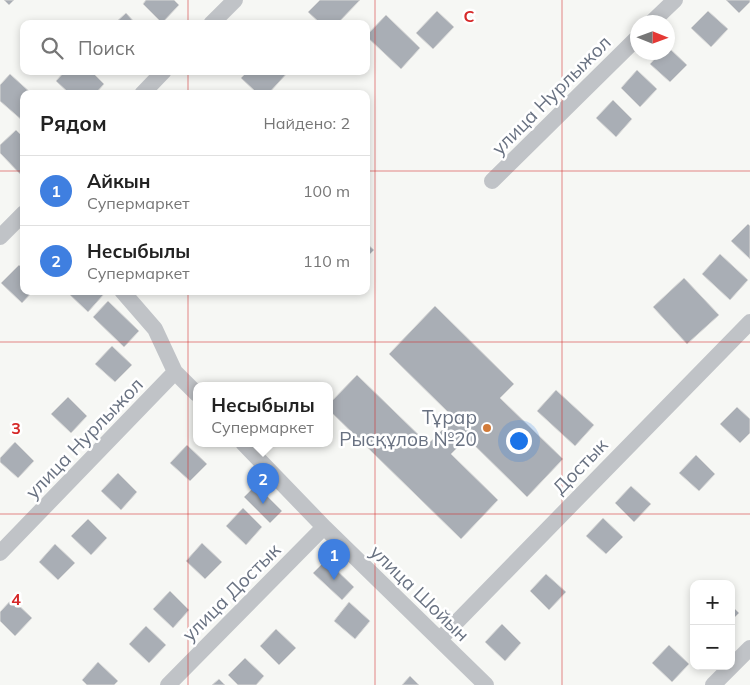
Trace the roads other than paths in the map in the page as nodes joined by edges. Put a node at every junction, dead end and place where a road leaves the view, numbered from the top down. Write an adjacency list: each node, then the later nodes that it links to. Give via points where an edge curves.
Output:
1 (235, 0): 4 (street)
2 (675, 0): 3 (street)
3 (659, 15)
4 (215, 20)
5 (630, 45): 8 (street, улица Нурлыжол)
6 (160, 75): 7 (street)
7 (146, 90)
8 (492, 181)
9 (20, 217): 10 (street)
10 (0, 237)
11 (125, 295): 13 (street, via 155,329)
12 (750, 322): 18 (street, Достык)
13 (175, 372): 14 (street); 17 (street, улица Нурлыжол)
14 (193, 390)
15 (247, 447): 16 (street, улица Шойын)
16 (324, 527): 18 (street, улица Шойын); 20 (street, улица Достык)
17 (0, 553)
18 (440, 639): 21 (street, улица Шойын)
19 (750, 648): 22 (street)
20 (168, 685)
21 (486, 685)
22 (713, 685)

